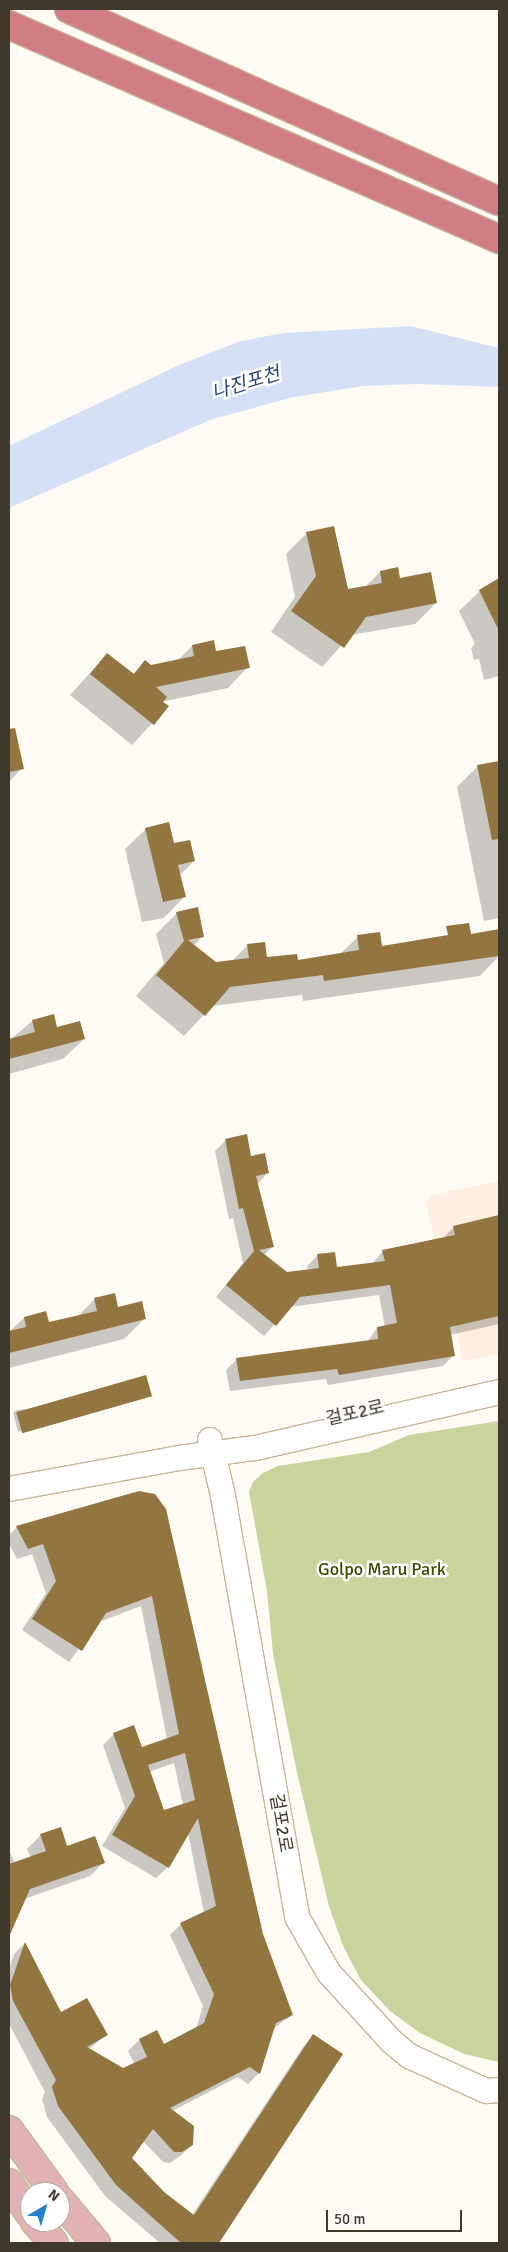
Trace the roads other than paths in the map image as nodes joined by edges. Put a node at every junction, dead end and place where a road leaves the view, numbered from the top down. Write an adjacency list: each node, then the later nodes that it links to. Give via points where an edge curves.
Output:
1 (69, 9): 5 (highway)
2 (9, 25): 4 (highway)
3 (9, 31): 4 (highway)
4 (55, 46): 6 (highway)
5 (499, 201)
6 (499, 239)
7 (499, 1380): 9 (street, 걸포2로, via 251,1435)
8 (499, 1392): 9 (street, 걸포2로)
9 (212, 1448): 10 (street, 걸포2로); 11 (street, 걸포2로, via 179,1458); 12 (street, 걸포2로, via 297,1917 329,1973 392,2042 409,2056 486,2091)
10 (9, 1479)
11 (9, 1489)
12 (499, 2090)
13 (9, 2130): 14 (main road)
14 (47, 2182)
15 (9, 2183): 16 (main road)
16 (20, 2199)
17 (70, 2212): 20 (main road)
18 (44, 2232): 19 (main road)
19 (54, 2243)
20 (96, 2243)

